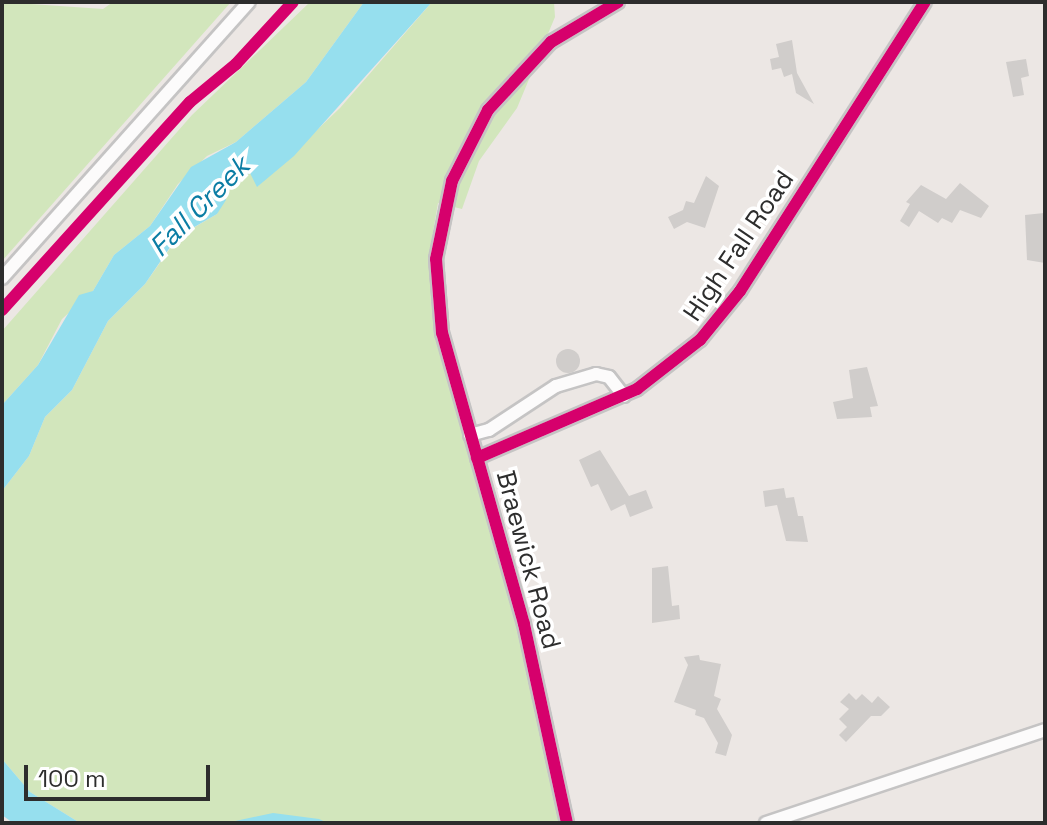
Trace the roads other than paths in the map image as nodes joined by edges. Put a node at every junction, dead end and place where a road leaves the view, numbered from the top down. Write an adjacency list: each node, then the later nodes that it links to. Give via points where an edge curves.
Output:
1 (249, 2): 4 (street)
2 (618, 2): 6 (street, Braewick Road, via 565,32 516,75 475,129 452,181 438,237 437,299)
3 (925, 2): 5 (street, High Fall Road, via 734,301 684,356)
4 (2, 278)
5 (624, 396): 6 (street, via 609,377 596,374 556,386 489,430); 7 (street, High Fall Road)
6 (470, 435): 7 (street, Braewick Road)
7 (477, 458): 9 (street, Braewick Road, via 533,657)
8 (1045, 730): 10 (street)
9 (567, 823)
10 (766, 823)

